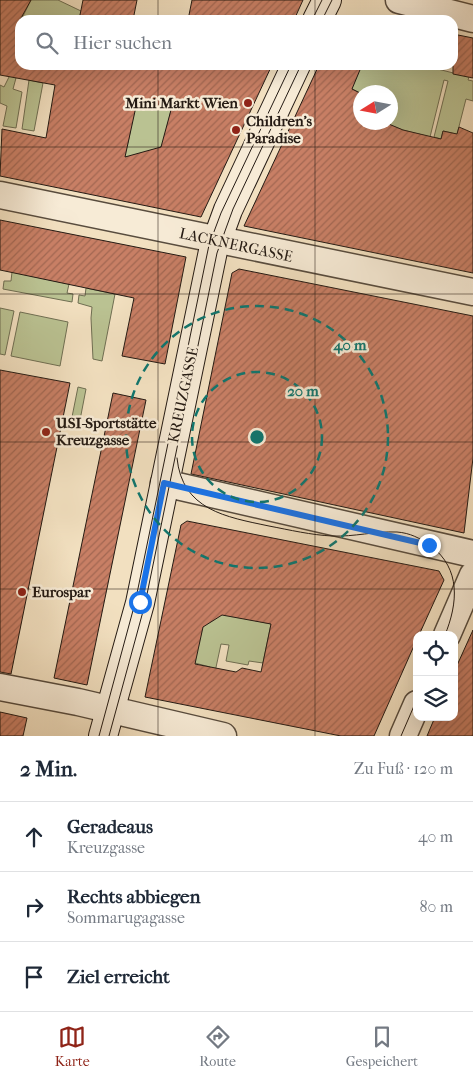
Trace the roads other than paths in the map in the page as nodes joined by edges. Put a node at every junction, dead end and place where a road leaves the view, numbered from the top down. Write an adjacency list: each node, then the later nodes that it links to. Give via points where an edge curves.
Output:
1 (327, 0): 3 (street)
2 (399, 0): 4 (street)
3 (320, 15)
4 (457, 15)
5 (458, 15): 6 (street)
6 (473, 19)
7 (294, 70): 9 (street, KREUZGASSE)
8 (0, 196): 9 (street, LACKNERGASSE)
9 (216, 241): 10 (street, LACKNERGASSE); 11 (street, KREUZGASSE)
10 (473, 292)
11 (164, 483): 12 (street); 16 (street, KREUZGASSE, via 140,602)
12 (473, 554)
13 (473, 575): 14 (street)
14 (449, 631)
15 (0, 687): 16 (street)
16 (110, 710): 18 (street, KREUZGASSE); 19 (street)
17 (413, 713): 20 (street)
18 (103, 736)
19 (223, 736)
20 (403, 736)

